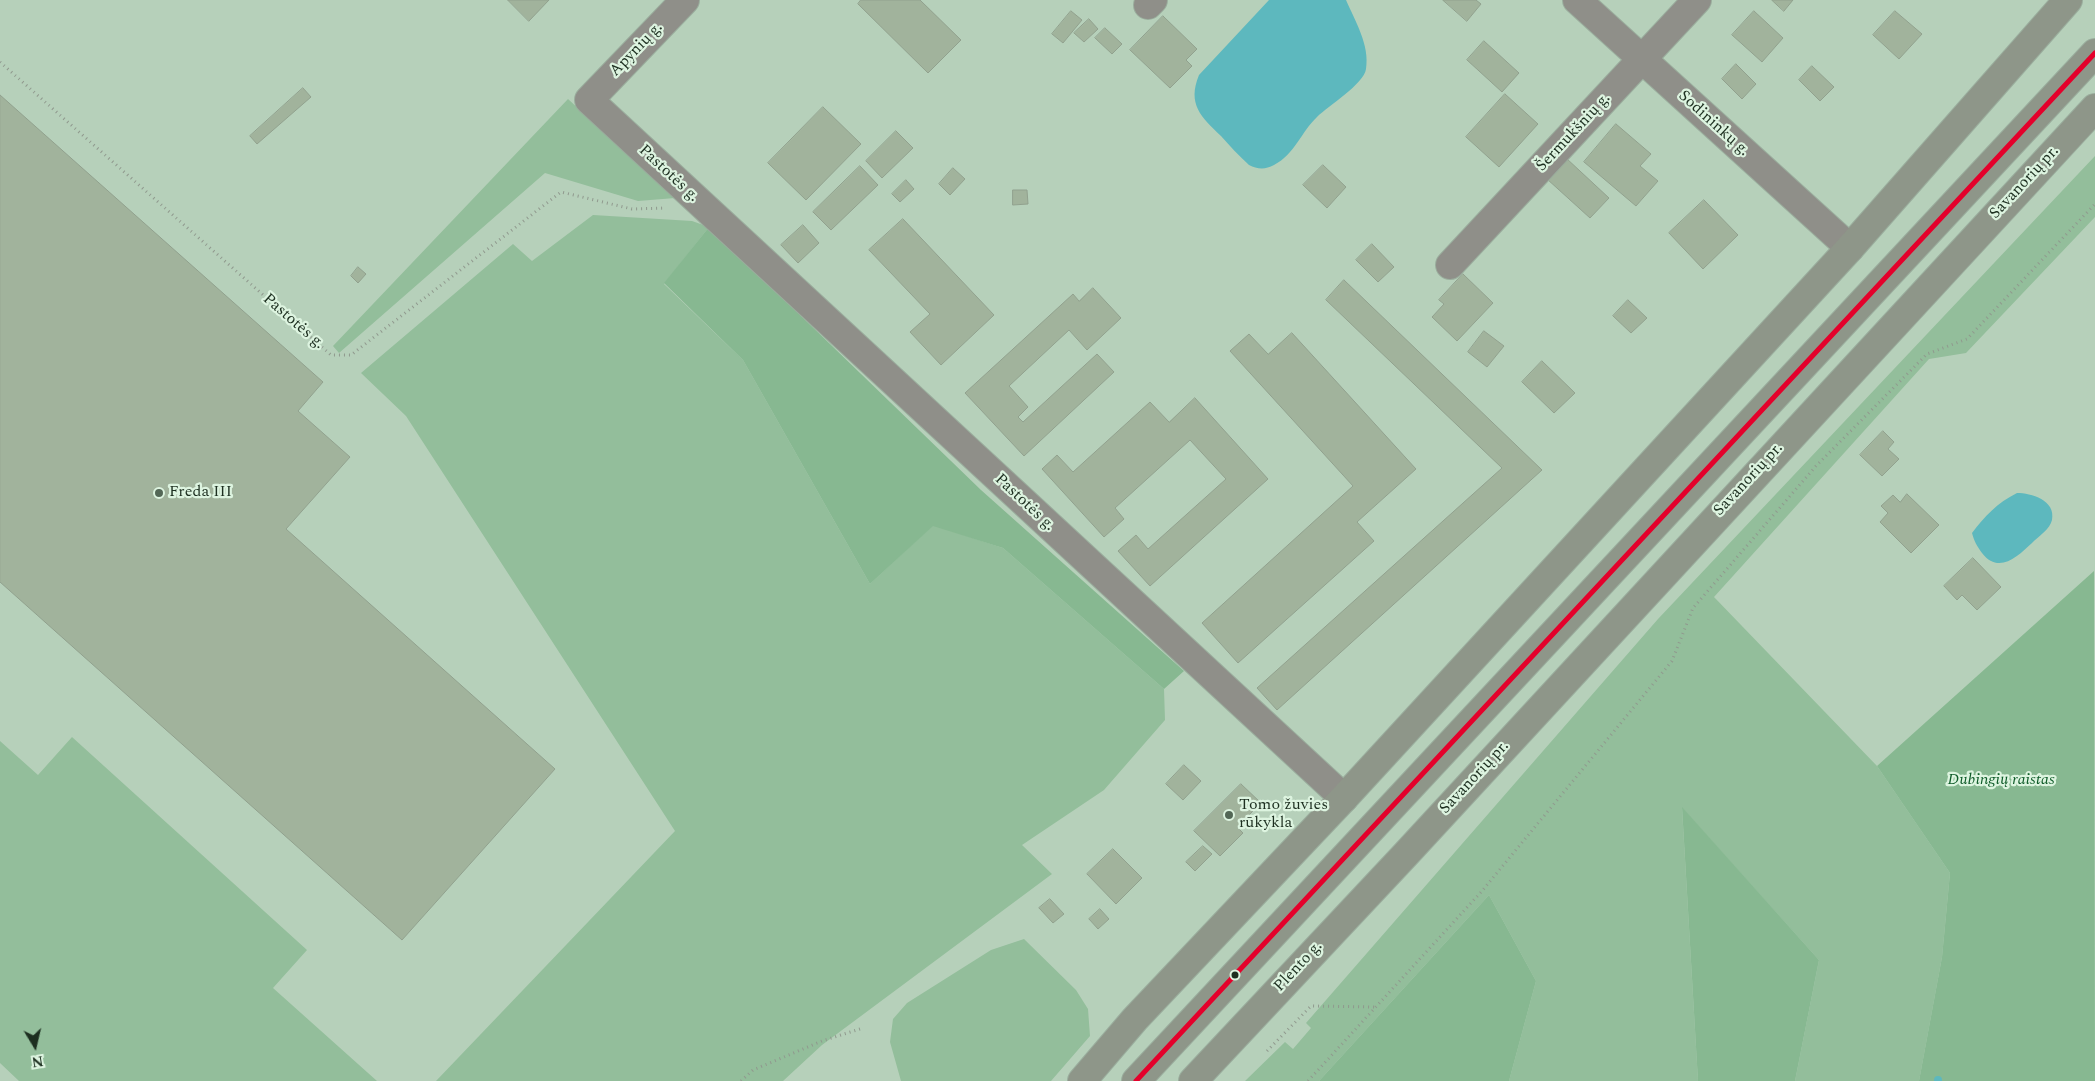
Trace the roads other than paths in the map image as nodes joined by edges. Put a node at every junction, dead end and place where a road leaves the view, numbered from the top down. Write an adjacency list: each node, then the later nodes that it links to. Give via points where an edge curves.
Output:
1 (685, 0): 7 (street, Apynių g.)
2 (1577, 0): 6 (street, Sodininkų g.)
3 (1697, 0): 6 (street, Šermukšnių g.)
4 (2068, 0): 9 (highway)
5 (2095, 53): 14 (highway)
6 (1642, 60): 9 (street, Sodininkų g.); 10 (street, Šermukšnių g.)
7 (589, 100): 11 (street, Pastotės g.)
8 (2095, 108): 12 (highway, Savanorių pr.)
9 (1850, 248): 11 (highway)
10 (1450, 265)
11 (1344, 798): 13 (highway, via 1135,1019)
12 (1406, 854): 15 (highway, Plento g.)
13 (1082, 1081)
14 (1136, 1081)
15 (1193, 1081)

